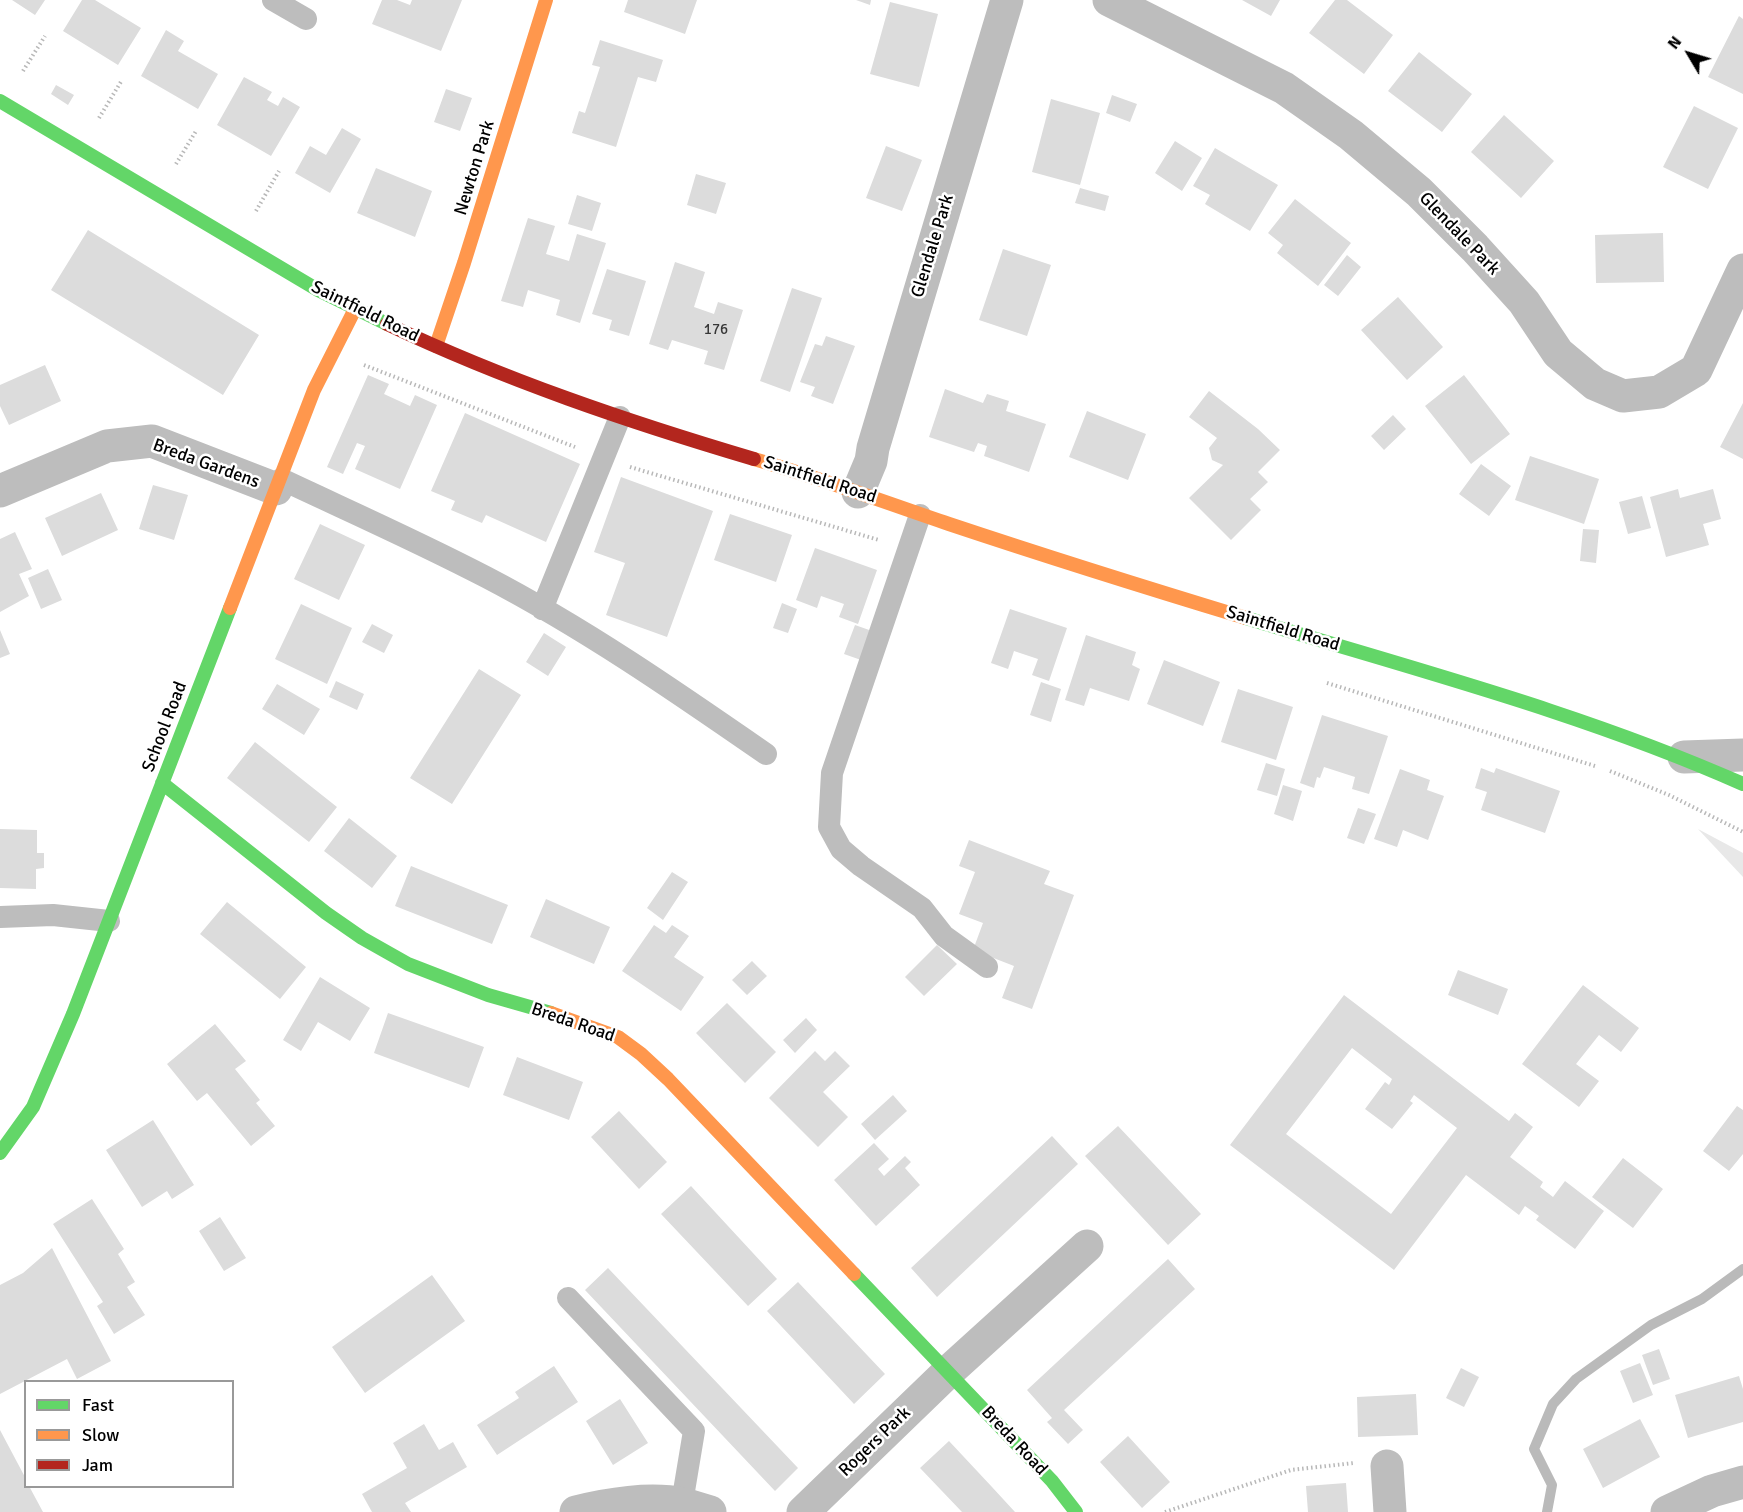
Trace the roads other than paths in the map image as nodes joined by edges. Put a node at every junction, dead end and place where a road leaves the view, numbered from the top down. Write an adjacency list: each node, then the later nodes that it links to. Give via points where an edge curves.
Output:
1 (273, 0): 5 (lane)
2 (546, 0): 9 (main road, Newton Park)
3 (1008, 0): 13 (street, Glendale Park, via 871,461)
4 (1109, 0): 7 (street, Glendale Park, via 1284,88 1351,135 1419,192 1475,248 1524,302 1558,353 1595,384 1623,396 1659,392 1696,370)
5 (306, 19)
6 (0, 102): 8 (main road, Saintfield Road)
7 (1743, 270)
8 (355, 309): 9 (main road, Saintfield Road); 11 (main road, School Road, via 318,381)
9 (436, 346): 10 (main road, Saintfield Road)
10 (620, 417): 13 (main road, Saintfield Road); 15 (lane)
11 (278, 484): 12 (street, Breda Gardens, via 152,441 107,446); 15 (lane, via 485,577); 19 (main road, School Road)
12 (0, 491)
13 (858, 492): 14 (main road, Saintfield Road)
14 (920, 515): 18 (main road, Saintfield Road, via 1490,692); 23 (lane, via 832,773 830,827 841,849 922,908 944,936)
15 (542, 609): 16 (lane, via 608,647)
16 (766, 754)
17 (1743, 755): 18 (street, Saintfield Road)
18 (1684, 757): 20 (main road, Saintfield Road)
19 (162, 783): 22 (main road, School Road); 27 (main road, Breda Road, via 362,938 408,964 488,995 618,1037 641,1054)
20 (1743, 784)
21 (0, 917): 22 (lane, via 53,915)
22 (109, 921): 24 (main road, School Road, via 33,1107)
23 (987, 967)
24 (0, 1153)
25 (1087, 1246): 27 (street)
26 (568, 1298): 30 (lane, via 694,1431)
27 (948, 1372): 32 (street, Rogers Park); 33 (main road, Breda Road, via 1052,1481)
28 (1387, 1466): 34 (street)
29 (1743, 1482): 35 (street, via 1712,1491)
30 (696, 1508): 31 (street, via 631,1503)
31 (576, 1512)
32 (803, 1512)
33 (1076, 1512)
34 (1390, 1512)
35 (1667, 1512)

